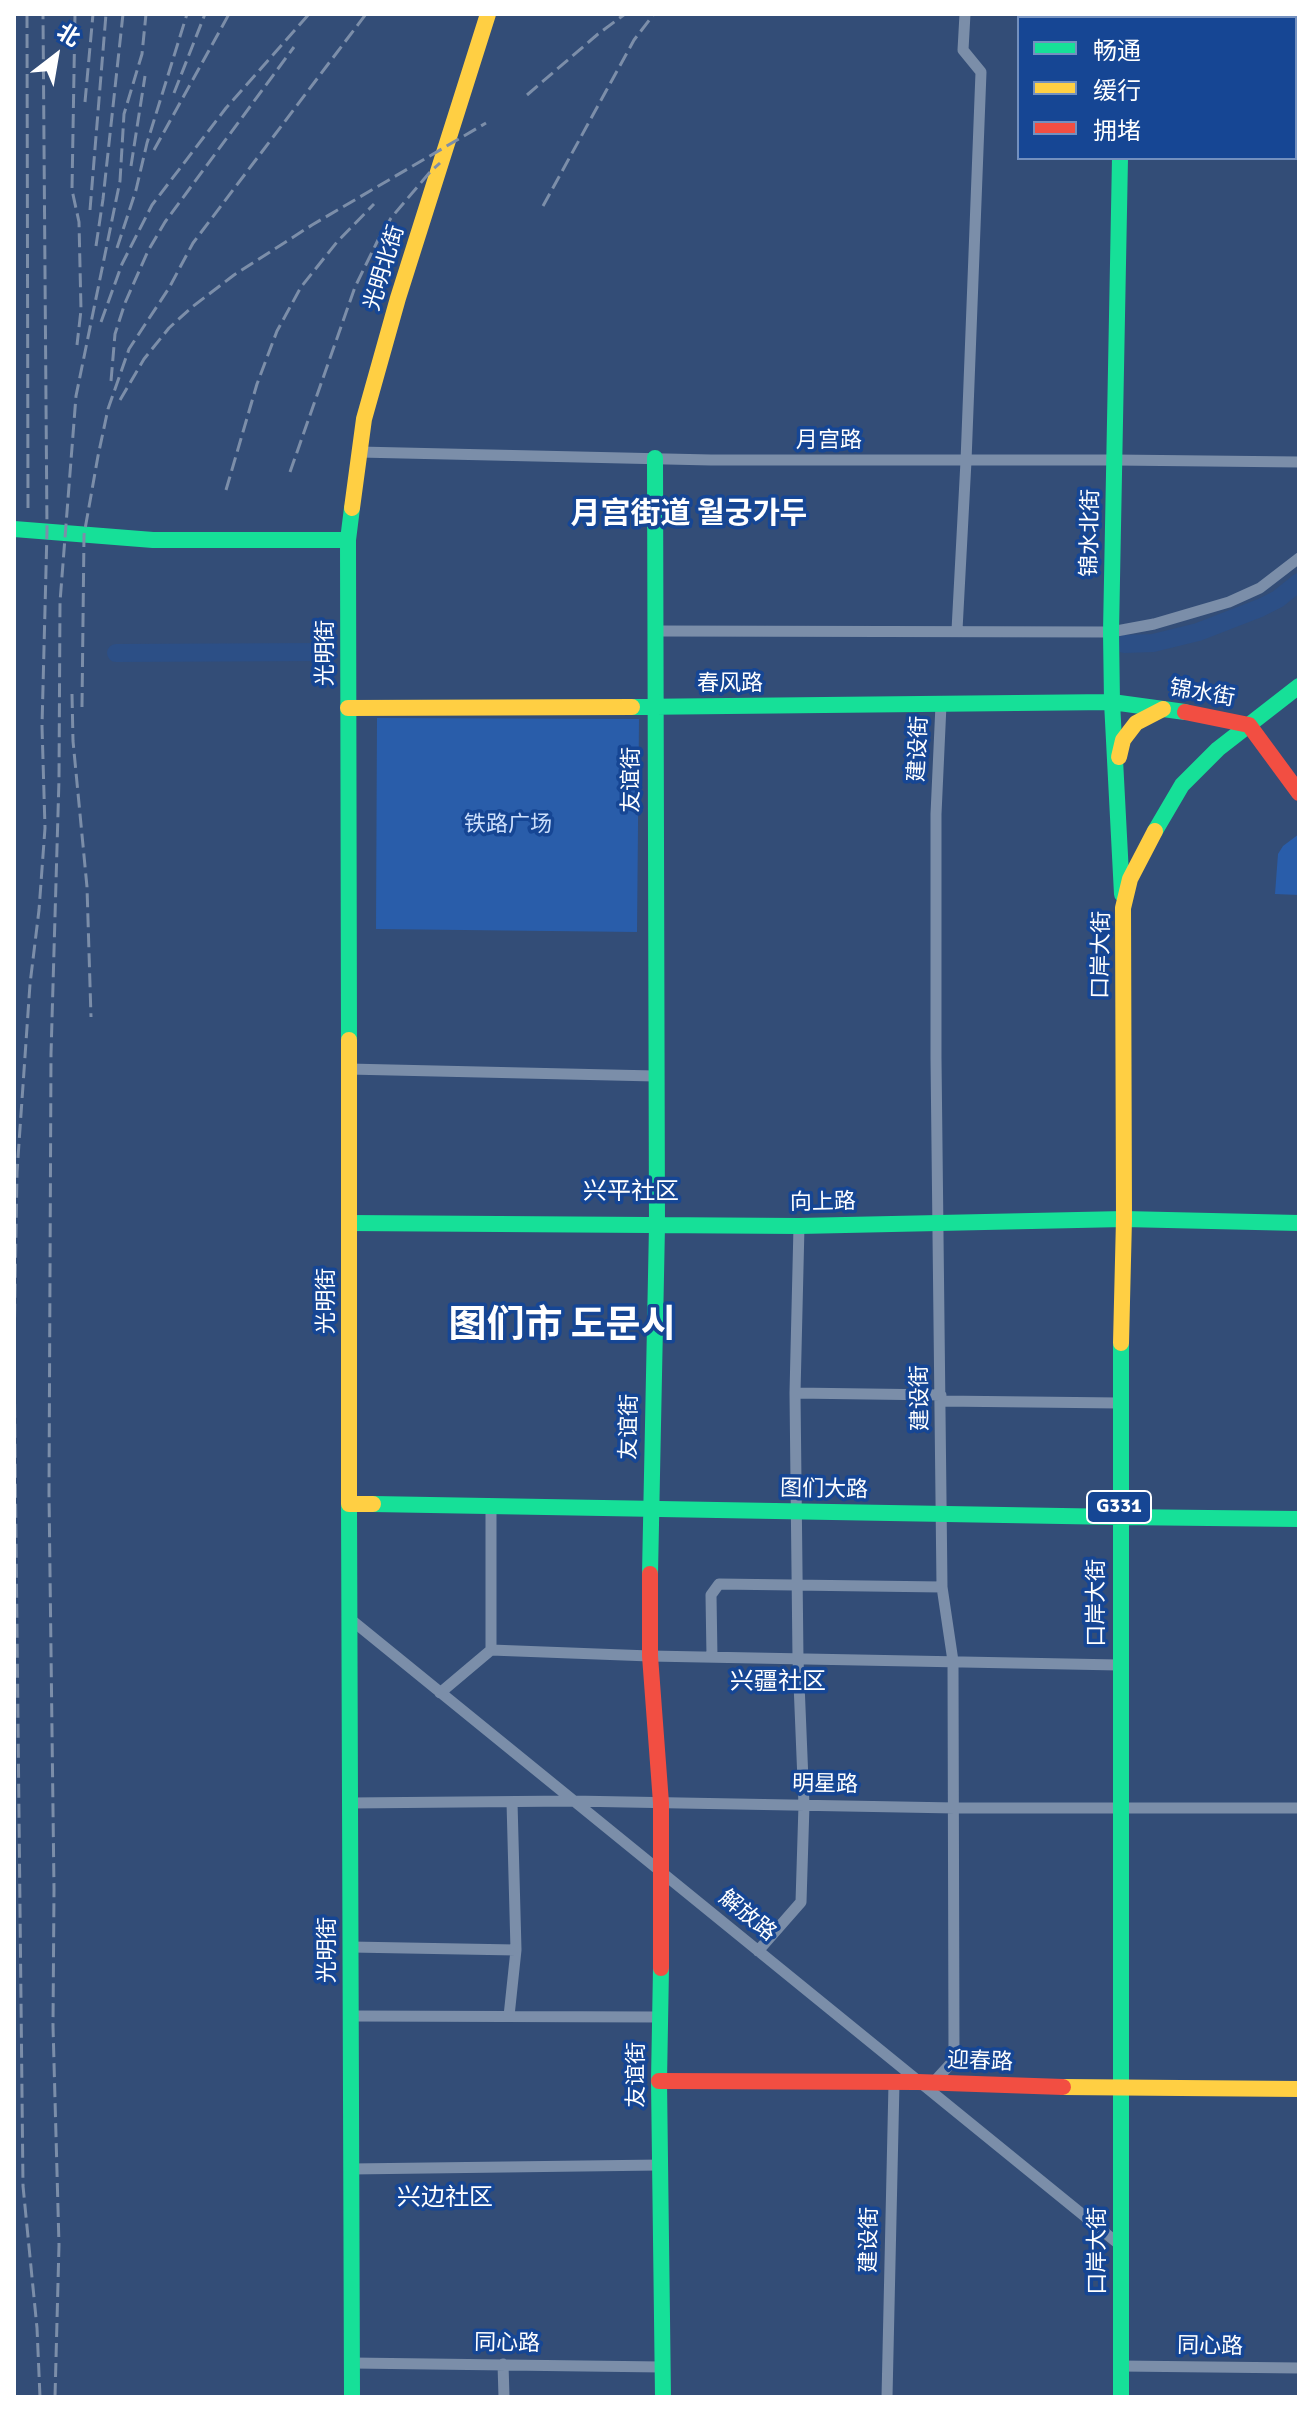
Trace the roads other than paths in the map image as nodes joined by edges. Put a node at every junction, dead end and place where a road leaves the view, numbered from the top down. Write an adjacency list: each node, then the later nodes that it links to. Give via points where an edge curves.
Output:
1 (488, 14): 4 (main road, 光明北街, via 398,298)
2 (965, 14): 7 (street, via 963,50 981,72)
3 (1120, 160): 6 (main road, 锦水北街)
4 (359, 452): 5 (street, 月宫路); 10 (main road, 光明北街)
5 (655, 458): 7 (street, 月宫路); 13 (main road, 友谊街)
6 (1115, 460): 7 (street, 月宫路); 8 (street, 月宫路); 14 (main road, 锦水北街)
7 (966, 461): 12 (street)
8 (1299, 462)
9 (14, 529): 10 (main road, via 153,540)
10 (348, 540): 19 (main road, 光明街)
11 (1299, 558): 14 (street, via 1260,588 1229,602)
12 (957, 630): 13 (street); 14 (street)
13 (656, 631): 18 (main road, 友谊街)
14 (1111, 632): 16 (main road, 锦水北街)
15 (1299, 686): 21 (main road, 口岸大街 / G331)
16 (1112, 702): 17 (main road, 春风路); 20 (main road, 锦水街); 22 (main road, 锦水北街)
17 (941, 705): 18 (main road, 春风路); 29 (street, 建设街, via 936,814)
18 (654, 707): 19 (main road, 春风路); 26 (main road, 友谊街)
19 (348, 708): 25 (main road, 光明街)
20 (1163, 709): 21 (main road, 锦水街); 22 (main road, via 1136,723 1123,740)
21 (1249, 725): 23 (main road, 锦水街); 24 (main road, 口岸大街 / G331, via 1182,785 1143,851)
22 (1115, 774): 24 (main road, 锦水北街)
23 (1299, 793)
24 (1123, 908): 27 (main road, 口岸大街 / G331)
25 (348, 1069): 26 (street); 28 (main road, 光明街)
26 (655, 1076): 31 (main road, 友谊街)
27 (1124, 1219): 29 (main road, 向上路); 30 (main road, 向上路); 35 (main road, 口岸大街 / G331)
28 (349, 1223): 31 (main road, 向上路); 36 (main road, 光明街)
29 (939, 1223): 32 (main road, 向上路); 34 (street, 建设街)
30 (1299, 1223)
31 (657, 1226): 32 (main road, 向上路); 38 (main road, 友谊街)
32 (799, 1226): 33 (street)
33 (795, 1393): 34 (street); 39 (street)
34 (941, 1398): 35 (street); 40 (street, 建设街)
35 (1119, 1403): 41 (main road, 口岸大街 / G331)
36 (349, 1504): 37 (main road, 图们大路); 45 (main road, 光明街)
37 (491, 1506): 38 (main road, 图们大路); 46 (street)
38 (650, 1509): 39 (main road, 图们大路); 47 (main road, 友谊街)
39 (796, 1511): 40 (main road, 图们大路); 43 (street)
40 (942, 1514): 41 (main road, 图们大路); 44 (street, 建设街)
41 (1119, 1517): 42 (main road, 图们大路); 51 (main road, 口岸大街 / G331)
42 (1299, 1519)
43 (797, 1585): 44 (street); 48 (street, via 719,1584 711,1595); 49 (street)
44 (942, 1587): 50 (street, 建设街)
45 (349, 1618): 52 (street, 解放路); 55 (main road, 光明街)
46 (491, 1650): 47 (street); 52 (street)
47 (650, 1656): 48 (street); 56 (main road, 友谊街)
48 (712, 1657): 49 (street)
49 (798, 1659): 50 (street); 57 (street)
50 (953, 1661): 51 (street); 59 (street, 建设街)
51 (1119, 1665): 58 (main road, 口岸大街 / G331)
52 (440, 1693): 53 (street, 解放路)
53 (572, 1801): 54 (street, 明星路); 56 (street, 明星路); 61 (street, 解放路)
54 (512, 1802): 55 (street, 明星路); 63 (street)
55 (350, 1803): 62 (main road, 光明街)
56 (661, 1803): 57 (street, 明星路); 61 (main road, 友谊街)
57 (804, 1805): 59 (street, 明星路); 64 (street, via 801,1902)
58 (1119, 1807): 59 (street, 明星路); 60 (street, 明星路); 71 (main road, 口岸大街 / G331)
59 (955, 1808): 69 (street, 建设街, via 954,2060)
60 (1299, 1808)
61 (662, 1873): 64 (street, 解放路); 67 (main road, 友谊街)
62 (351, 1947): 63 (street); 65 (main road, 光明街)
63 (516, 1950): 66 (street)
64 (758, 1951): 69 (street, 解放路)
65 (351, 2016): 66 (street); 74 (main road, 光明街)
66 (509, 2016): 67 (street)
67 (659, 2017): 68 (main road, 友谊街)
68 (659, 2081): 70 (main road, 迎春路); 73 (main road, 友谊街)
69 (925, 2082): 70 (main road, 迎春路); 71 (main road, 迎春路); 75 (street, 解放路)
70 (894, 2083): 84 (street, 建设街)
71 (1120, 2089): 72 (main road, 迎春路); 75 (main road, 口岸大街 / G331)
72 (1299, 2089)
73 (660, 2165): 74 (street); 79 (main road, 友谊街)
74 (351, 2169): 76 (main road, 光明街)
75 (1120, 2245): 78 (main road, 口岸大街 / G331)
76 (352, 2363): 77 (street, 同心路); 81 (main road, 光明街)
77 (503, 2364): 79 (street, 同心路); 82 (street)
78 (1121, 2366): 80 (street, 同心路); 85 (main road, 口岸大街 / G331)
79 (662, 2367): 83 (main road, 友谊街)
80 (1299, 2368)
81 (352, 2397)
82 (504, 2397)
83 (663, 2397)
84 (887, 2397)
85 (1121, 2397)

